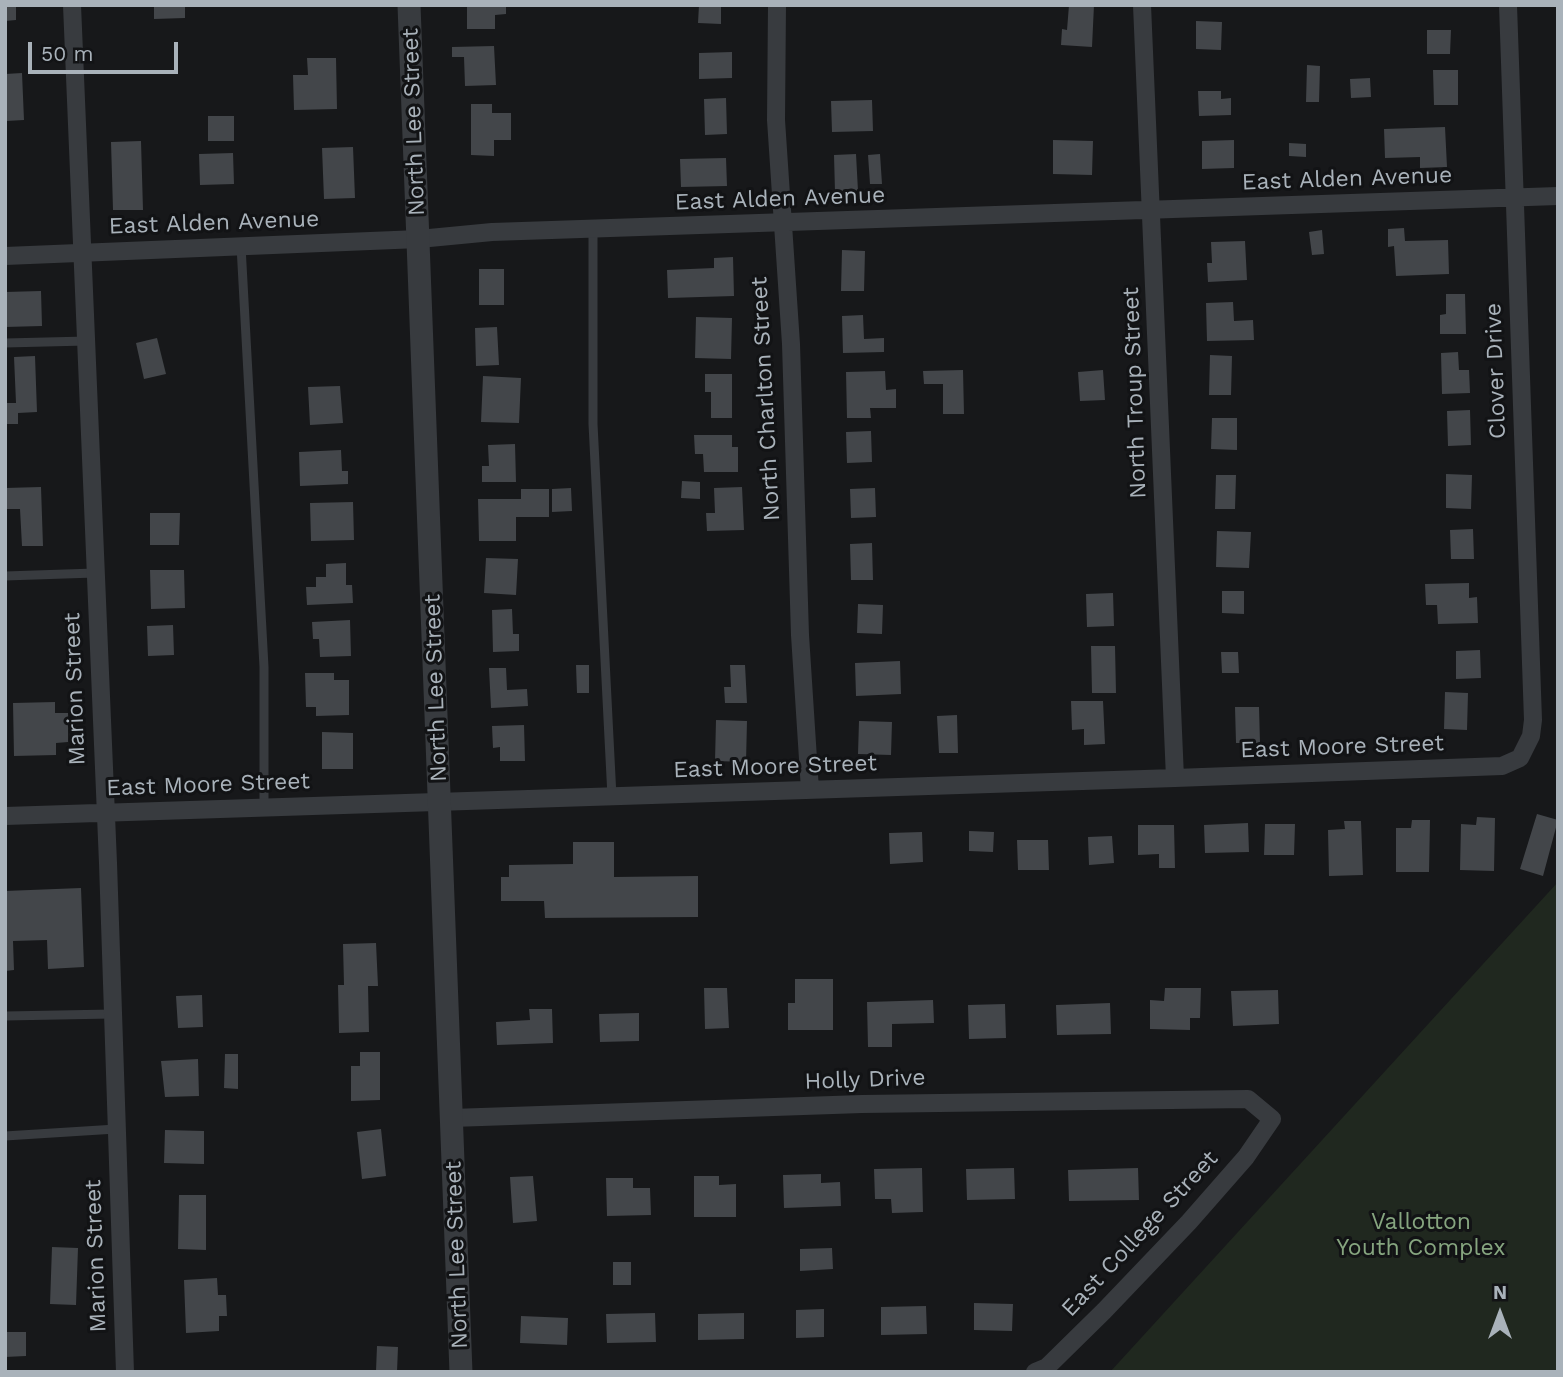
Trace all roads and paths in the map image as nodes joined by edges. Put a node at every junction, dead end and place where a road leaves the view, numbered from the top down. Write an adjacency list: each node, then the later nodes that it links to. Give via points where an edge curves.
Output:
1 (72, 5): 13 (street, Marion Street)
2 (409, 5): 11 (street, North Lee Street)
3 (777, 5): 9 (street, North Charlton Street, via 775,120)
4 (1142, 5): 8 (street, North Troup Street)
5 (1508, 5): 7 (street, Clover Drive)
6 (1558, 196): 7 (street, East Alden Avenue)
7 (1514, 198): 8 (street, East Alden Avenue); 19 (street, Clover Drive)
8 (1151, 209): 9 (street, East Alden Avenue); 20 (street, North Troup Street)
9 (781, 224): 10 (street, East Alden Avenue); 21 (street, North Charlton Street, via 791,344)
10 (593, 229): 11 (street, East Alden Avenue); 22 (lane, via 593,424)
11 (419, 239): 12 (street, East Alden Avenue); 23 (street, North Lee Street)
12 (241, 246): 13 (street, East Alden Avenue); 24 (lane, via 264,667)
13 (83, 253): 14 (street, East Alden Avenue); 15 (street, Marion Street)
14 (5, 256)
15 (87, 341): 16 (lane); 17 (street, Marion Street)
16 (5, 343)
17 (95, 573): 18 (lane); 25 (street, Marion Street)
18 (5, 576)
19 (1531, 736): 20 (street, East Moore Street, via 1520,758 1502,766)
20 (1175, 778): 21 (street, East Moore Street)
21 (810, 790): 22 (street, East Moore Street)
22 (612, 797): 23 (street, East Moore Street)
23 (440, 800): 24 (street, East Moore Street); 29 (street, North Lee Street)
24 (264, 807): 25 (street, East Moore Street)
25 (105, 814): 26 (street, East Moore Street); 27 (street, Marion Street)
26 (5, 816)
27 (112, 1014): 28 (lane); 31 (street, Marion Street)
28 (5, 1016)
29 (452, 1118): 30 (street, Holly Drive, via 1217,1097 1248,1099); 34 (street, North Lee Street)
30 (1272, 1119): 35 (street, East College Street, via 1189,1223 1047,1367)
31 (116, 1129): 32 (lane); 33 (street, Marion Street)
32 (8, 1135)
33 (125, 1372)
34 (461, 1372)
35 (1035, 1372)

